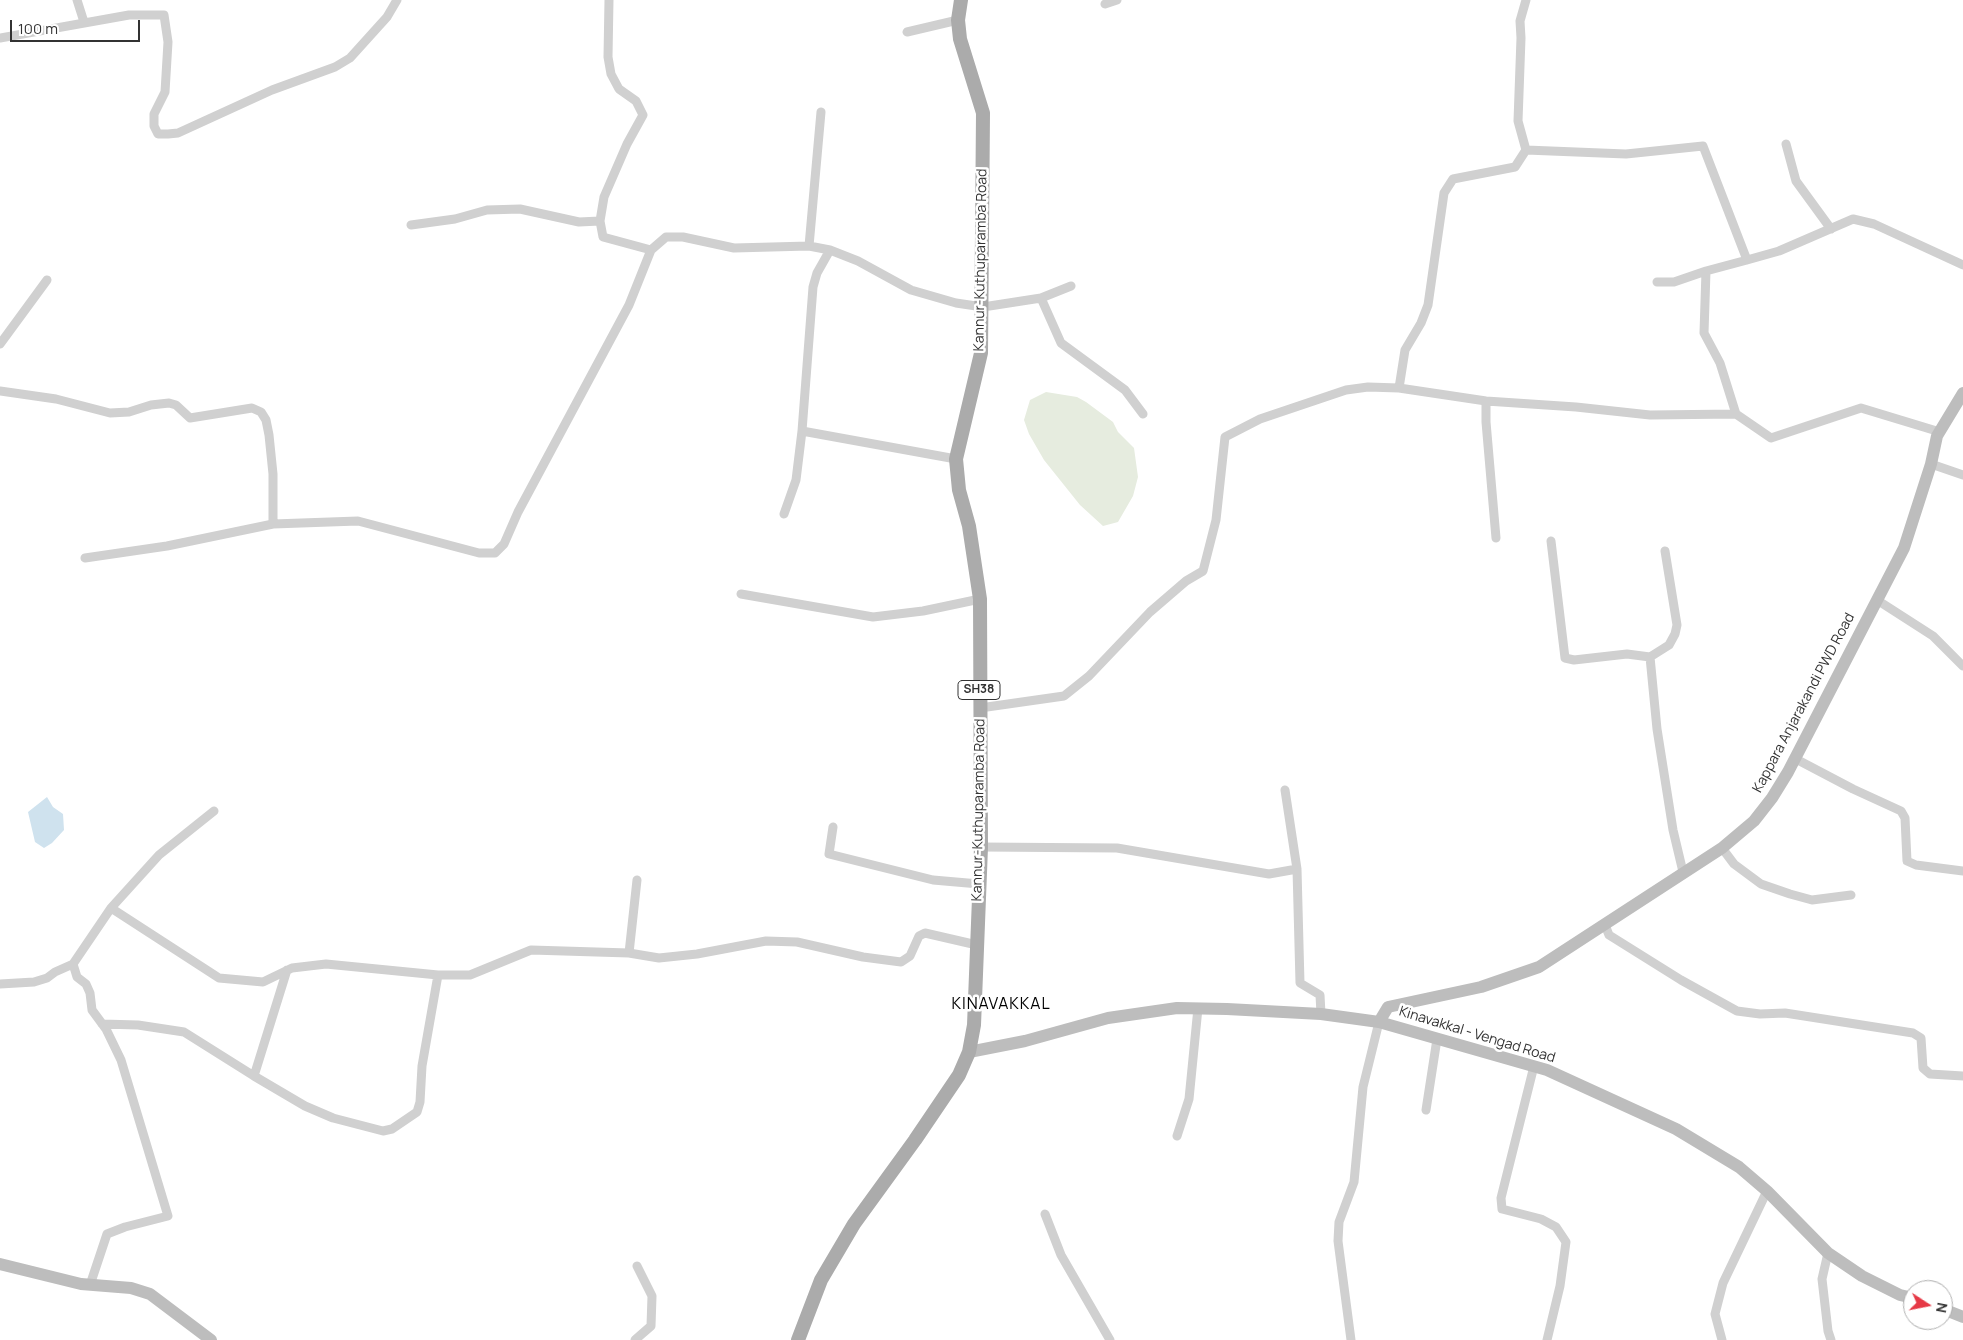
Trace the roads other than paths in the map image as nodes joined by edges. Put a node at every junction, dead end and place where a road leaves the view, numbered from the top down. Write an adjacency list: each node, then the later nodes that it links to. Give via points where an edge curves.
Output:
1 (77, 0): 9 (street)
2 (397, 0): 9 (street, via 387,17 350,58 335,68 272,90 178,133 168,134 158,134 154,126 154,114 165,92 168,42 164,15)
3 (609, 0): 15 (street, via 608,57 611,74 619,89 636,101 643,115 604,197)
4 (961, 0): 8 (main road, Kannur-Kuthuparamba Road / SH38)
5 (1118, 0): 7 (street)
6 (1526, 0): 14 (street, via 1520,21 1518,121)
7 (1105, 4)
8 (958, 20): 10 (street); 28 (main road, Kannur-Kuthuparamba Road / SH38, via 960,39 983,113)
9 (84, 22): 11 (street)
10 (907, 32)
11 (0, 38)
12 (821, 112): 18 (street)
13 (1786, 144): 17 (street, via 1796,180)
14 (1526, 150): 21 (street, via 1626,154 1703,146); 30 (street, via 1515,167 1453,179 1444,193 1428,305 1405,350)
15 (600, 221): 16 (street, via 579,222 520,209 487,210 455,219); 19 (street, via 604,237)
16 (411, 225)
17 (1831, 229): 21 (street, via 1779,251); 22 (street, via 1853,219 1874,224)
18 (810, 246): 19 (street, via 734,248 683,237 666,237); 20 (street)
19 (651, 250): 42 (street, via 629,305 504,544 495,553 479,553 358,521)
20 (830, 250): 28 (street, via 858,261 911,290); 36 (street, via 812,287)
21 (1746, 260): 23 (street)
22 (1963, 265)
23 (1706, 271): 25 (street, via 1674,282); 35 (street, via 1704,333 1720,363)
24 (47, 280): 29 (street)
25 (1657, 282)
26 (1071, 286): 27 (street)
27 (1040, 298): 28 (street); 34 (street, via 1061,343 1125,390)
28 (983, 307): 38 (main road, Kannur-Kuthuparamba Road / SH38, via 981,353)
29 (0, 344)
30 (1399, 388): 33 (street); 52 (street, via 1346,390 1260,419 1224,437 1216,520 1203,571 1150,612 1089,676 1064,696)
31 (0, 391): 42 (street, via 56,399 110,413 169,403 190,418 252,408 261,412 266,420 273,474)
32 (1963, 393): 37 (main road, Kappara Anjarakandi PWD Road)
33 (1486, 401): 35 (street, via 1650,416); 43 (street)
34 (1143, 414)
35 (1736, 414): 37 (street, via 1771,438 1861,408)
36 (802, 431): 38 (street); 41 (street, via 796,480)
37 (1940, 432): 39 (main road, Kappara Anjarakandi PWD Road)
38 (956, 458): 48 (main road, Kannur-Kuthuparamba Road / SH38)
39 (1931, 464): 40 (street); 49 (main road, Kappara Anjarakandi PWD Road, via 1904,548)
40 (1963, 475)
41 (784, 514)
42 (272, 524): 46 (street, via 167,546)
43 (1496, 538)
44 (1551, 541): 50 (street, via 1565,658 1574,660 1627,654)
45 (1665, 551): 50 (street, via 1677,625 1669,645)
46 (85, 558)
47 (741, 594): 48 (street, via 873,617)
48 (980, 599): 52 (main road, Kannur-Kuthuparamba Road / SH38)
49 (1877, 600): 51 (street, via 1933,636); 53 (main road, Kappara Anjarakandi PWD Road)
50 (1650, 657): 61 (street, via 1657,729 1673,830)
51 (1963, 666)
52 (980, 708): 57 (main road, Kannur-Kuthuparamba Road / SH38)
53 (1794, 758): 58 (main road, Kappara Anjarakandi PWD Road, via 1772,798 1754,820); 60 (street, via 1901,811 1905,818 1907,861)
54 (1285, 790): 59 (street)
55 (214, 811): 65 (street, via 159,855)
56 (833, 826): 63 (street, via 829,854 933,880)
57 (981, 847): 59 (street, via 1117,848 1269,874); 63 (main road, Kannur-Kuthuparamba Road / SH38)
58 (1722, 848): 61 (main road, Kappara Anjarakandi PWD Road); 64 (street, via 1740,869 1761,884 1782,892 1812,900)
59 (1298, 869): 73 (street)
60 (1963, 871)
61 (1684, 872): 66 (main road, Kappara Anjarakandi PWD Road)
62 (638, 880): 68 (street)
63 (979, 884): 67 (main road, Kannur-Kuthuparamba Road / SH38)
64 (1851, 895)
65 (112, 908): 69 (street); 70 (street, via 219,978 264,982)
66 (1605, 925): 77 (main road, Kappara Anjarakandi PWD Road, via 1539,966 1481,987 1388,1007); 83 (street, via 1609,935 1737,1011 1794,1014 1913,1032 1921,1038 1923,1068 1930,1074)
67 (976, 945): 68 (street, via 925,933 919,936 910,956 901,962 797,942 766,941 658,958); 80 (main road, Kannur-Kuthuparamba Road / SH38, via 974,1025)
68 (629, 953): 71 (street, via 532,950 470,975)
69 (73, 964): 72 (street, via 34,982); 78 (street, via 77,977 86,984 92,1010)
70 (287, 970): 71 (street, via 326,964); 82 (street)
71 (438, 975): 82 (street, via 422,1066 420,1102 417,1112 392,1129 382,1131 333,1118 304,1106)
72 (0, 984)
73 (1302, 984): 74 (street); 76 (street, via 1320,995)
74 (1302, 995)
75 (1198, 1008): 76 (main road, Kinavakkal - Vengad Road); 80 (main road, Kinavakkal - Vengad Road, via 1108,1018 1025,1041); 85 (street, via 1189,1099)
76 (1320, 1014): 77 (main road, Kinavakkal - Vengad Road)
77 (1379, 1022): 79 (main road, Kinavakkal - Vengad Road); 97 (street, via 1363,1087 1354,1182 1338,1222)
78 (102, 1024): 82 (street, via 138,1025 184,1032); 91 (street, via 121,1060 168,1216 107,1234)
79 (1437, 1039): 81 (main road, Kinavakkal - Vengad Road); 84 (street)
80 (969, 1052): 95 (main road, Kannur-Kuthuparamba Road / SH38, via 959,1075 854,1224 821,1280)
81 (1534, 1066): 86 (main road, Kinavakkal - Vengad Road, via 1676,1129 1739,1168); 98 (street, via 1501,1198 1502,1209 1540,1219 1556,1227 1566,1242)
82 (254, 1076)
83 (1963, 1076)
84 (1426, 1110)
85 (1178, 1136)
86 (1767, 1191): 88 (main road, Kinavakkal - Vengad Road); 99 (street, via 1723,1283 1716,1314)
87 (1045, 1214): 96 (street, via 1061,1255)
88 (1828, 1253): 92 (main road, Kinavakkal - Vengad Road, via 1862,1276); 100 (street, via 1822,1279)
89 (0, 1264): 91 (main road)
90 (637, 1266): 94 (street, via 652,1296 651,1326)
91 (90, 1285): 93 (main road, via 131,1288 150,1294)
92 (1903, 1296)
93 (211, 1340)
94 (635, 1340)
95 (798, 1340)
96 (1110, 1340)
97 (1352, 1340)
98 (1547, 1340)
99 (1722, 1340)
100 (1832, 1340)

